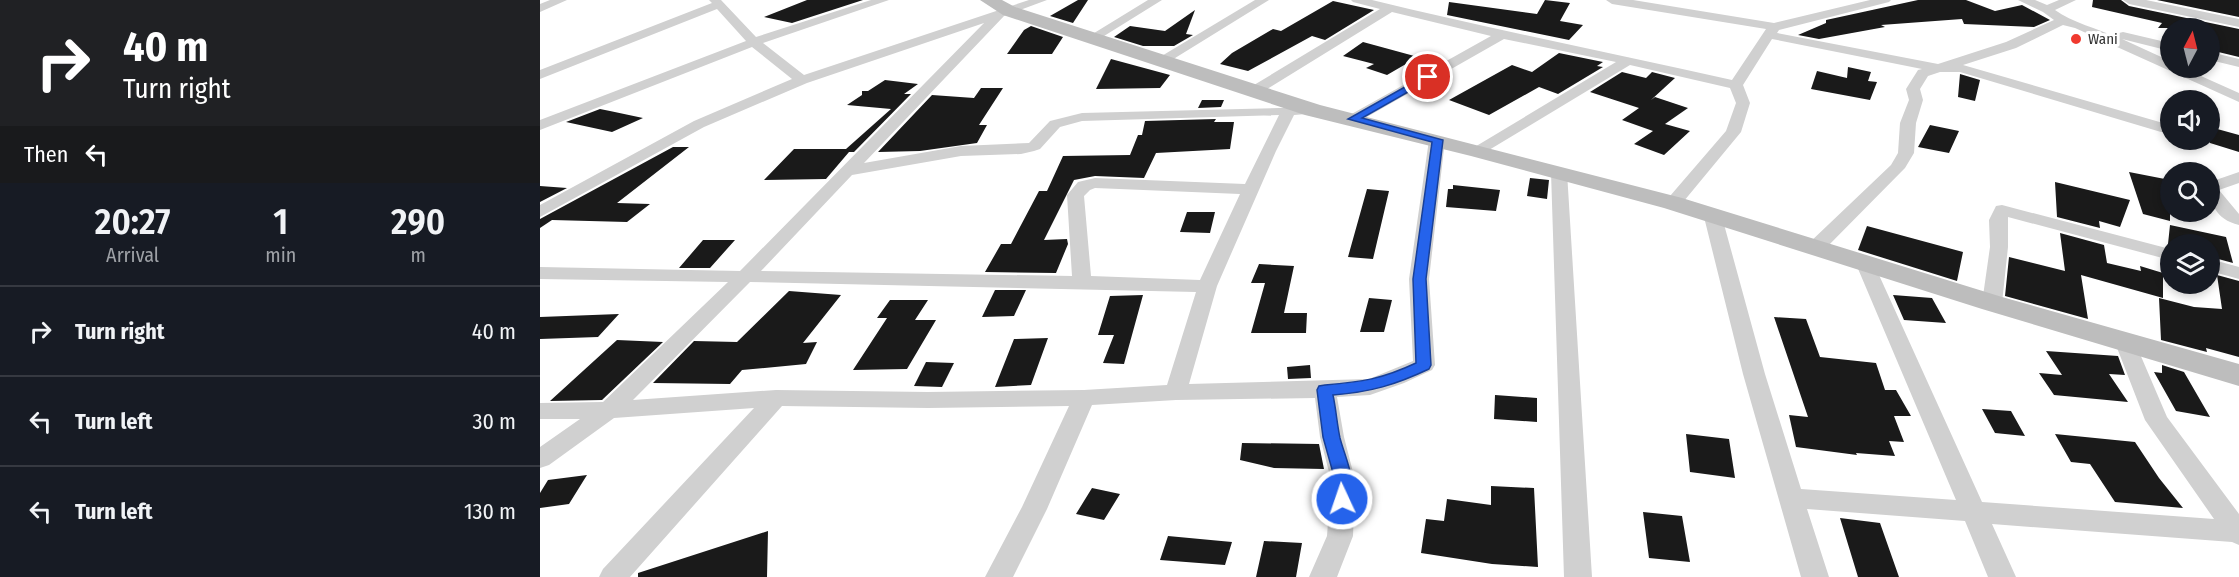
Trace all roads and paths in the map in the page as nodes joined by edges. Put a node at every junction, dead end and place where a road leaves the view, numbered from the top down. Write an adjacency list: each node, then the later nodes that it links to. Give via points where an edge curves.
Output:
1 (561, 0): 13 (street)
2 (883, 0): 23 (street)
3 (1041, 0): 14 (street)
4 (1156, 0): 22 (street)
5 (1263, 0): 26 (street)
6 (1357, 0): 15 (street)
7 (1612, 0): 20 (street)
8 (1882, 0): 20 (street)
9 (2024, 0): 16 (street)
10 (2070, 0): 16 (street)
11 (2129, 0): 18 (street)
12 (716, 3): 23 (street); 31 (street)
13 (540, 8)
14 (999, 9): 22 (street); 33 (street); 46 (street)
15 (1389, 9): 21 (street); 37 (street)
16 (2047, 9): 17 (street)
17 (2062, 21): 19 (street); 30 (street, via 2011,45)
18 (2239, 23)
19 (2079, 26): 24 (street); 28 (street)
20 (1771, 31): 30 (street); 34 (street)
21 (1502, 35): 27 (street); 41 (street)
22 (1092, 38): 26 (street)
23 (754, 42): 33 (street); 42 (street)
24 (2160, 45)
25 (2220, 58): 29 (street)
26 (1162, 60): 37 (street)
27 (1627, 61): 34 (street); 45 (street)
28 (2160, 62)
29 (2239, 63)
30 (1937, 68): 43 (street, via 1961,68); 56 (street, via 1923,73 1913,89 1916,100 1908,123 1906,153 1897,168)
31 (540, 75)
32 (2194, 78): 35 (street)
33 (802, 80): 53 (street, via 699,124)
34 (1736, 85): 52 (street, via 1743,103 1733,132)
35 (2219, 90)
36 (2220, 90): 38 (street)
37 (1254, 91): 39 (street)
38 (2239, 98)
39 (1313, 110): 40 (street); 41 (street)
40 (1288, 111): 46 (street, via 1082,117 1055,124 1034,146 1021,149 961,151); 50 (street)
41 (1353, 119): 44 (street)
42 (540, 125)
43 (2160, 128)
44 (1437, 140): 45 (street); 68 (street, via 1419,279 1424,365 1370,387)
45 (1479, 151): 47 (street)
46 (847, 171): 62 (street)
47 (1559, 172): 52 (street); 81 (street)
48 (2239, 177): 49 (street)
49 (2220, 184)
50 (1251, 189): 63 (street, via 1118,183 1084,186 1075,195); 64 (street)
51 (2220, 202): 55 (street, via 2232,218)
52 (1673, 203): 54 (street)
53 (540, 212)
54 (1713, 217): 56 (street); 75 (street, via 1754,374)
55 (2239, 220)
56 (1815, 248): 58 (street)
57 (2160, 252): 65 (street, via 2002,210)
58 (1865, 264): 65 (street); 76 (street)
59 (2220, 268): 61 (street)
60 (540, 273): 62 (street)
61 (2239, 273)
62 (743, 278): 63 (street); 72 (street)
63 (1082, 282): 64 (street)
64 (1207, 286): 69 (street)
65 (1992, 303): 66 (street)
66 (2124, 340): 67 (street); 77 (street, via 2157,420)
67 (2239, 375)
68 (1325, 390): 69 (street); 80 (street, via 1343,480 1340,536)
69 (1176, 392): 71 (street)
70 (776, 398): 71 (street); 72 (street); 78 (street)
71 (1084, 398): 79 (street)
72 (609, 410): 73 (street); 74 (street)
73 (540, 411)
74 (540, 459)
75 (1792, 498): 76 (street); 82 (street)
76 (1974, 513): 77 (street); 83 (street)
77 (2238, 533)
78 (613, 577)
79 (999, 577)
80 (1323, 577)
81 (1578, 577)
82 (1815, 577)
83 (2002, 577)

